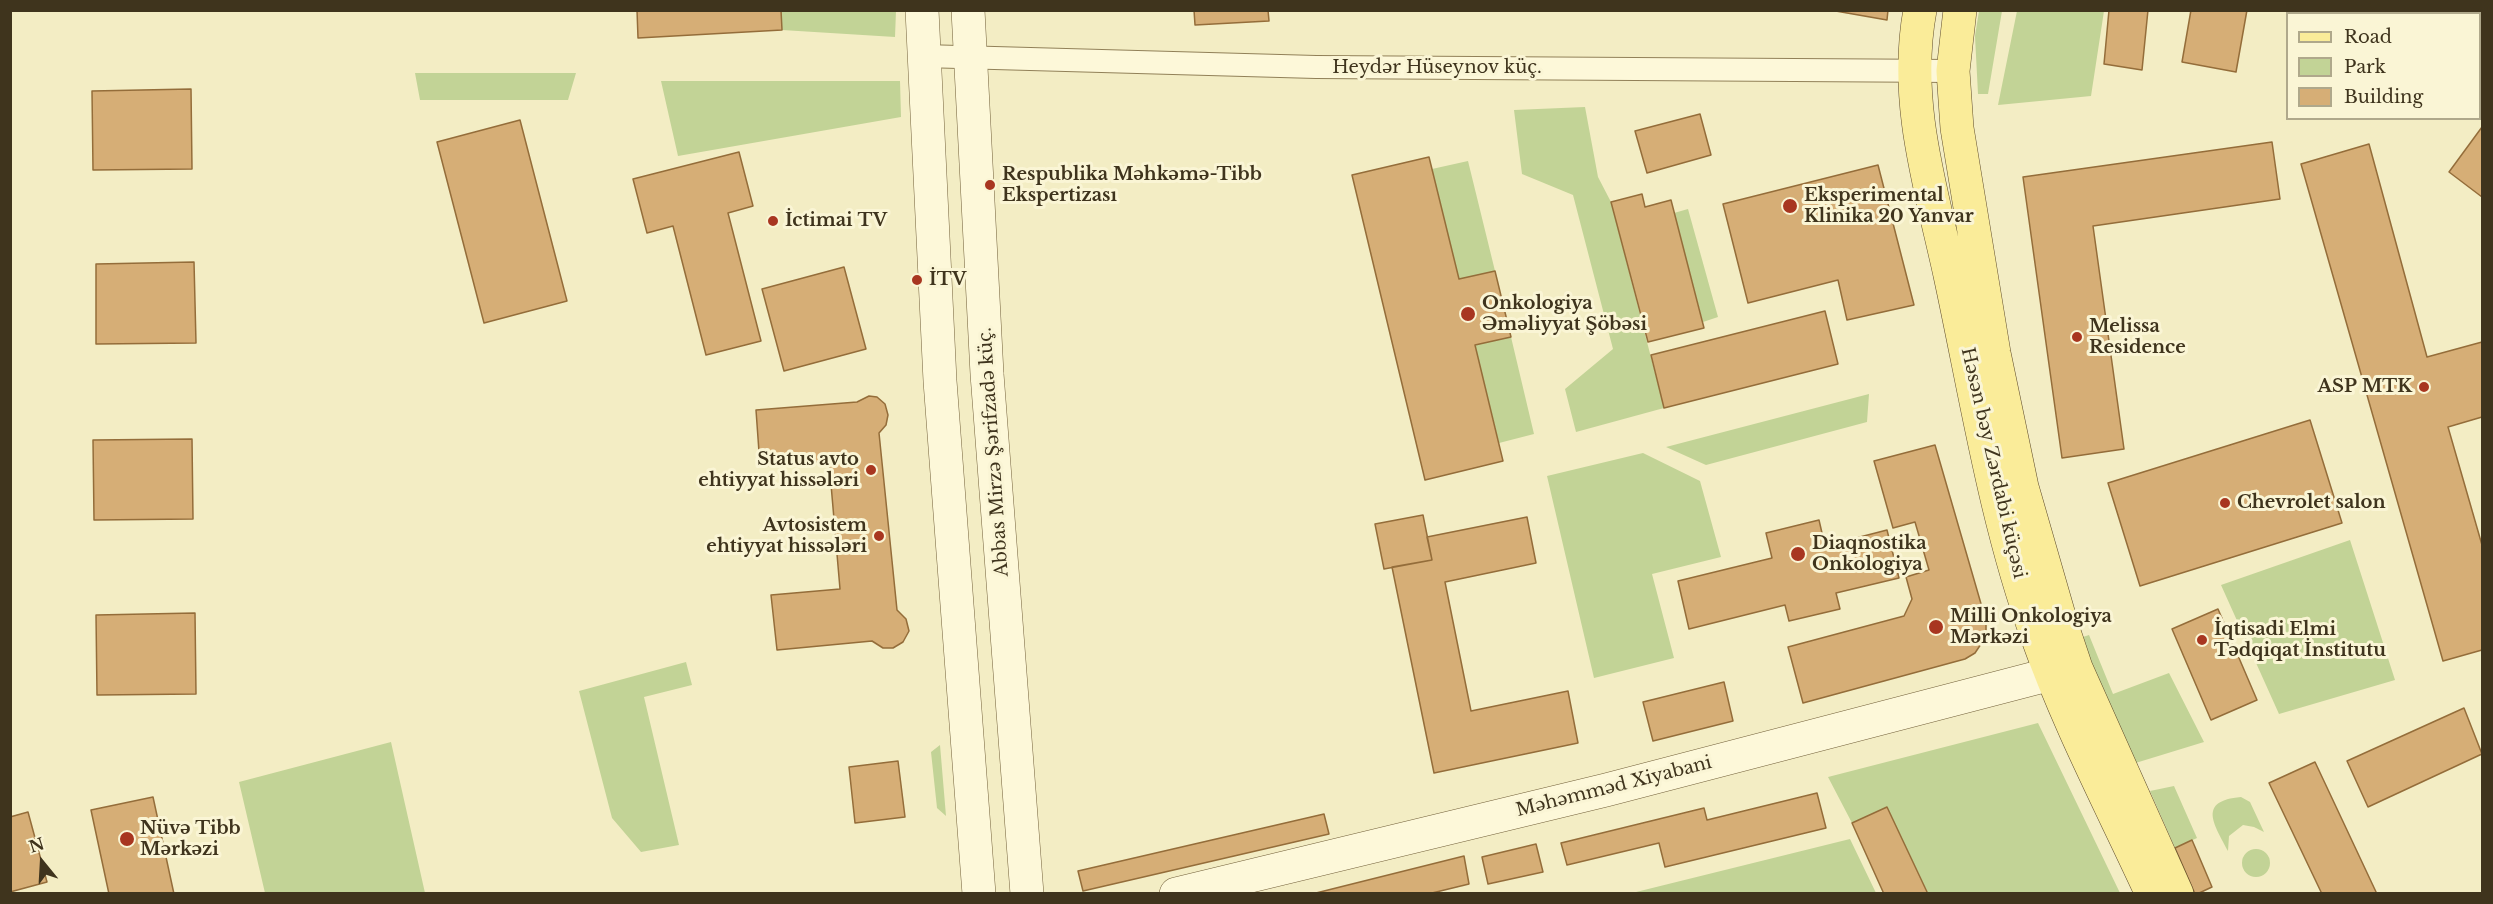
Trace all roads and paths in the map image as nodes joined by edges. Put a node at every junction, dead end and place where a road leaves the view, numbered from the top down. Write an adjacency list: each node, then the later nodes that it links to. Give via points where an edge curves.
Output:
1 (922, 10): 5 (main road)
2 (968, 10): 6 (main road, Abbas Mirzə Şərifzadə küç.)
3 (1919, 20): 4 (main road); 7 (main road, Həsən bəy Zərdabi küçəsi)
4 (1958, 22): 8 (main road, Həsən bəy Zərdabi küçəsi)
5 (922, 56): 6 (street, Heydər Hüseynov küç.); 10 (main road, via 940,381)
6 (969, 57): 7 (street, Heydər Hüseynov küç., via 1316,67); 11 (main road, Abbas Mirzə Şərifzadə küç., via 987,374)
7 (1913, 71): 8 (street, Heydər Hüseynov küç.); 9 (main road, Həsən bəy Zərdabi küçəsi, via 1918,128 1985,442 2011,549)
8 (1953, 71): 14 (main road, Həsən bəy Zərdabi küçəsi, via 1957,128 1994,353 2036,541 2076,668)
9 (2051, 674): 12 (main road, Məhəmməd Xiyabani, via 1617,787); 13 (main road, Həsən bəy Zərdabi küçəsi)
10 (979, 894)
11 (1027, 894)
12 (1176, 894)
13 (2152, 894)
14 (2177, 894)

